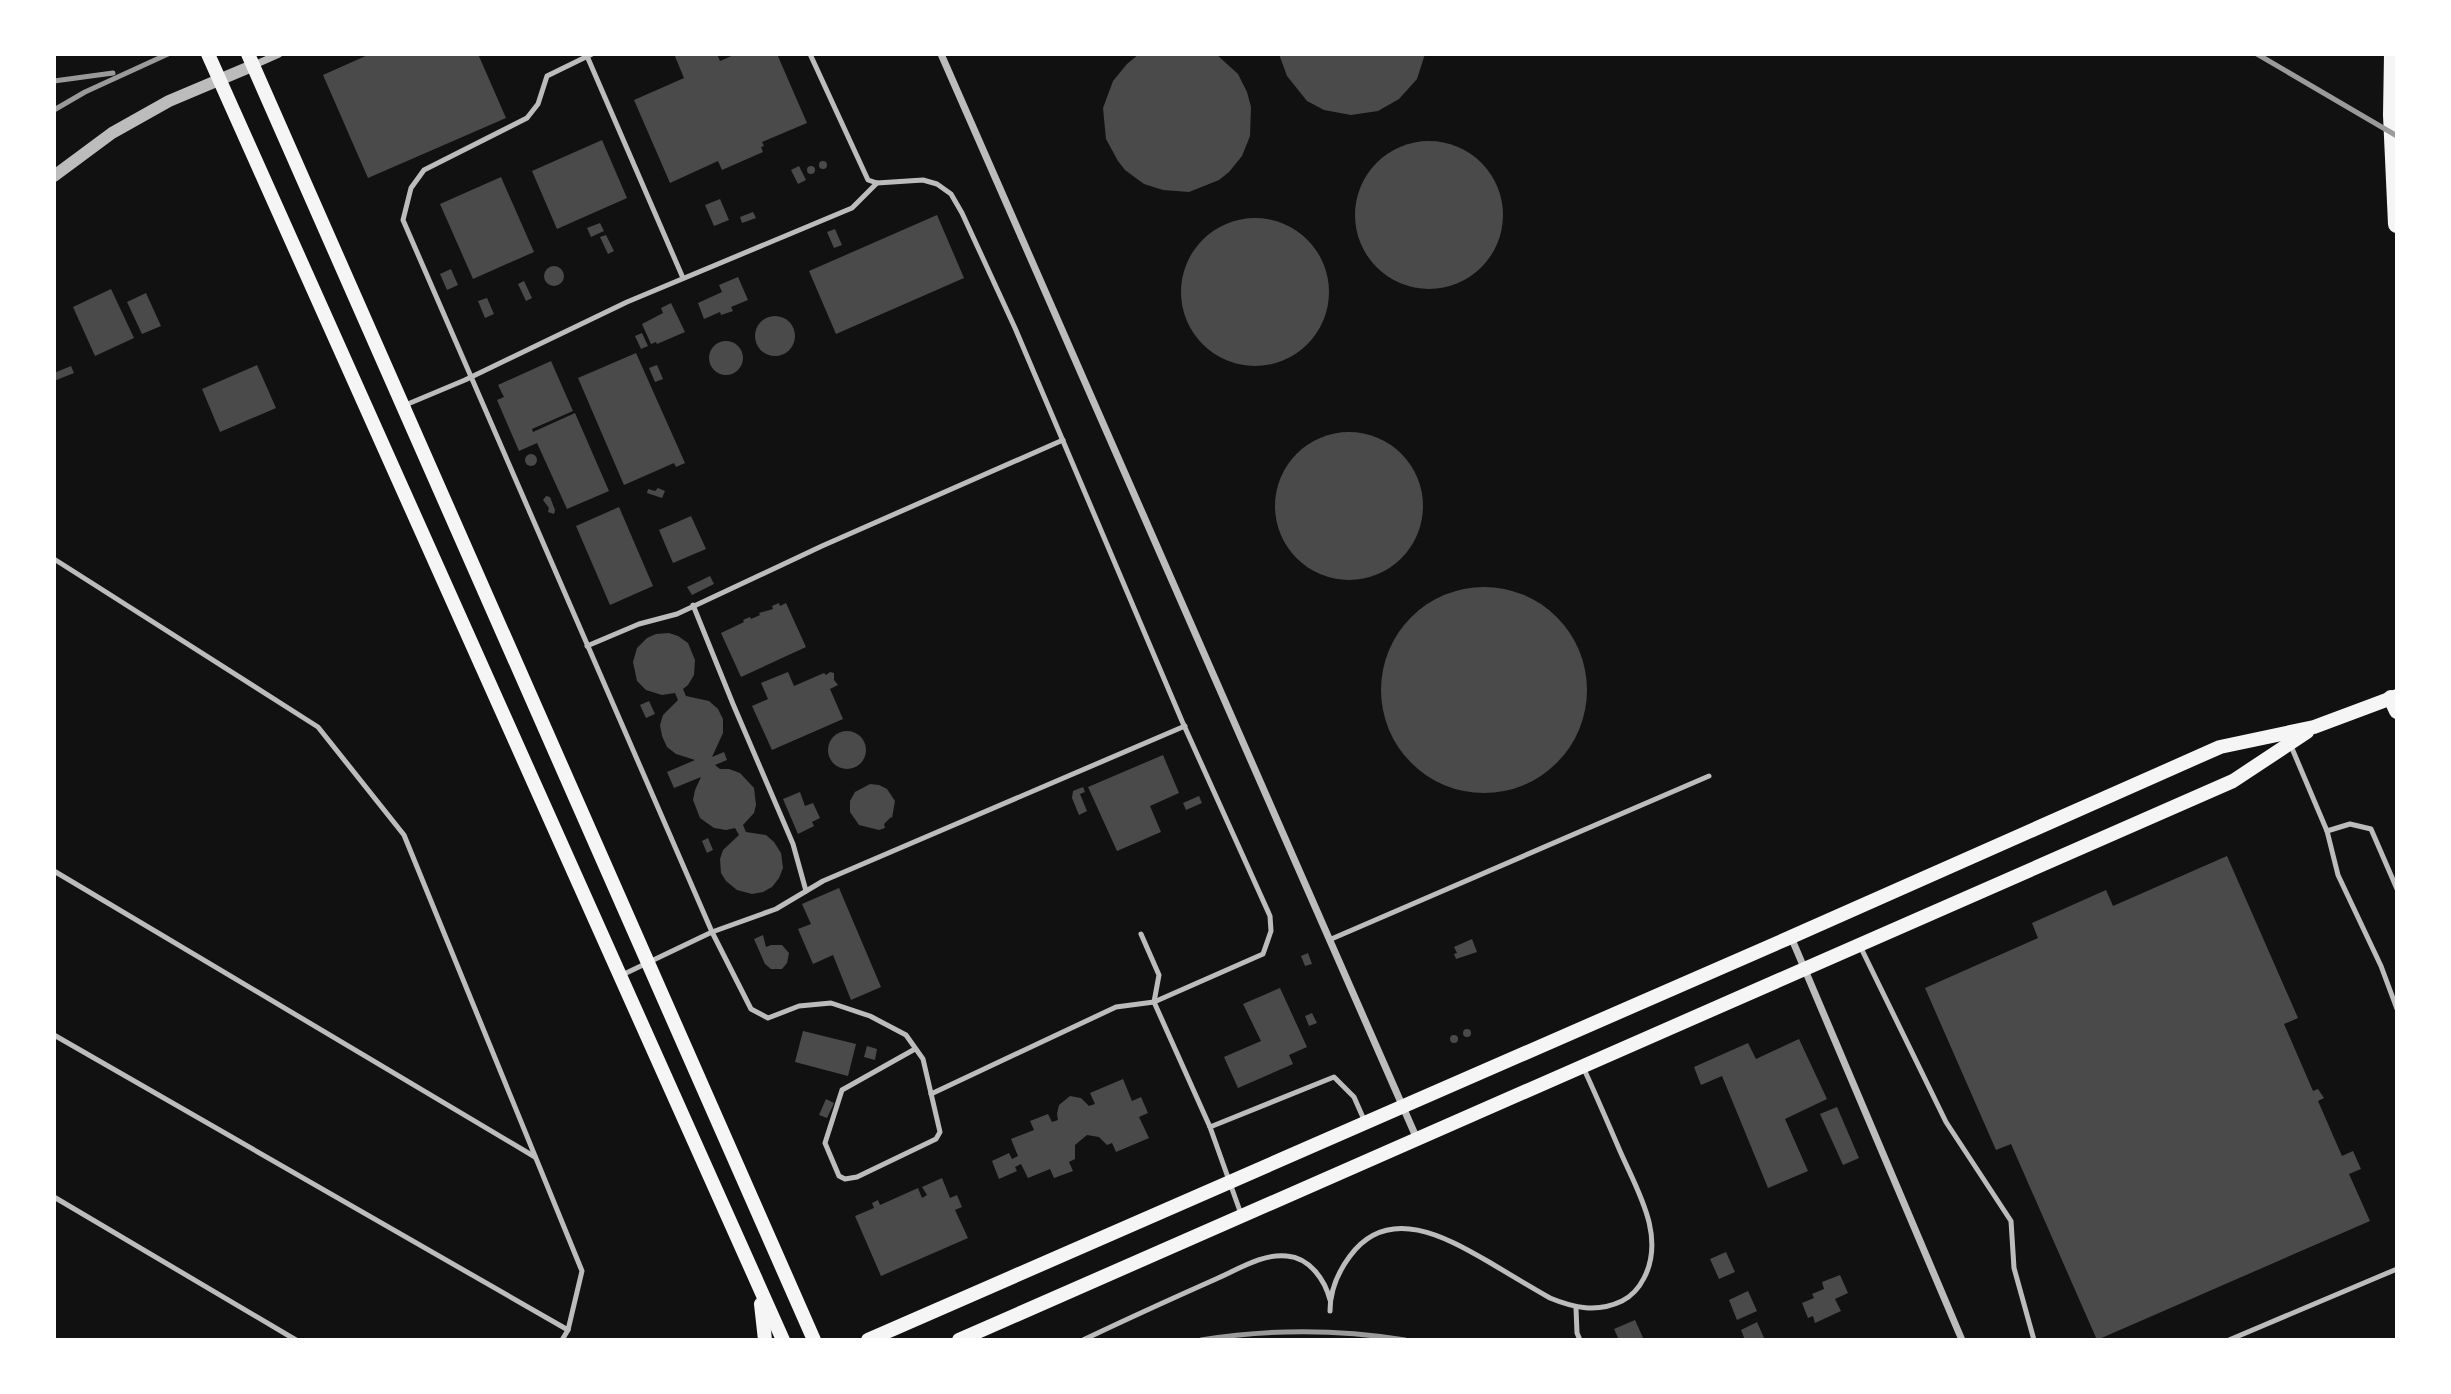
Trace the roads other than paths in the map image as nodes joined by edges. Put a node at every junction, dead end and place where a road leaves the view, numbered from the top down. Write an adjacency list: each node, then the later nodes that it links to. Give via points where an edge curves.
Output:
1 (208, 54): 8 (main road)
2 (279, 54): 7 (street)
3 (810, 54): 10 (lane, via 867,180)
4 (941, 54): 31 (street)
5 (2393, 54): 11 (highway)
6 (589, 55): 12 (lane); 13 (lane, via 547,76 538,104 527,118 424,170 411,188 403,220)
7 (250, 60): 8 (street); 14 (main road)
8 (220, 81): 9 (street, via 169,101 112,133); 35 (main road)
9 (54, 176)
10 (877, 183): 12 (lane, via 852,208); 15 (lane, via 923,180 951,194)
11 (2397, 224)
12 (683, 278): 13 (lane)
13 (471, 378): 14 (lane); 18 (lane)
14 (403, 406): 33 (main road)
15 (1063, 440): 17 (lane); 20 (lane)
16 (54, 559): 46 (lane, via 318,727 404,835)
17 (694, 605): 18 (lane); 27 (lane, via 793,844)
18 (587, 646): 28 (lane)
19 (2395, 702): 21 (main road)
20 (1185, 726): 27 (lane); 36 (lane, via 1259,889 1271,931 1263,954)
21 (2314, 727): 22 (main road); 30 (main road, via 2220,747)
22 (2289, 743): 24 (lane); 32 (main road, via 2233,781)
23 (1709, 776): 31 (lane)
24 (2327, 831): 26 (lane, via 2350,824 2371,829); 37 (lane, via 2338,875)
25 (54, 871): 46 (lane)
26 (2397, 889)
27 (806, 891): 28 (lane, via 776,909)
28 (712, 932): 33 (lane); 39 (lane, via 751,1009 768,1018 799,1006 831,1003 906,1035)
29 (1141, 934): 36 (lane, via 1159,975)
30 (1791, 937): 34 (street); 42 (main road)
31 (1329, 940): 42 (street)
32 (1860, 945): 34 (main road); 66 (lane, via 1946,1122 2011,1221 2014,1268)
33 (648, 962): 35 (lane); 60 (main road)
34 (1805, 970): 40 (main road); 65 (street)
35 (620, 976): 51 (main road)
36 (1154, 1002): 41 (lane, via 1116,1007); 44 (lane)
37 (2397, 1009)
38 (54, 1035): 55 (lane)
39 (915, 1049): 41 (lane); 41 (lane, via 842,1090 825,1143 839,1176 857,1177 936,1139 940,1132)
40 (1583, 1067): 45 (main road); 53 (lane, via 1650,1222 1652,1255 1641,1284 1627,1298 1609,1306)
41 (931, 1094)
42 (1402, 1108): 43 (main road); 45 (street)
43 (1366, 1123): 44 (lane, via 1354,1097 1334,1077); 47 (main road)
44 (1210, 1127): 47 (lane)
45 (1418, 1140): 49 (main road)
46 (535, 1157): 55 (lane, via 582,1271)
47 (1230, 1182): 49 (lane); 61 (main road)
48 (54, 1197): 56 (lane)
49 (1242, 1217): 62 (main road)
50 (2397, 1269): 67 (lane)
51 (758, 1285): 58 (main road); 59 (main road)
52 (1330, 1301): 53 (lane, via 1347,1260 1366,1238 1410,1228 1438,1234); 54 (lane); 63 (lane, via 1322,1280 1305,1264 1274,1256)
53 (1576, 1308): 64 (lane)
54 (1330, 1311)
55 (568, 1330): 57 (lane)
56 (296, 1340)
57 (562, 1340)
58 (765, 1340)
59 (783, 1340)
60 (814, 1340)
61 (868, 1340)
62 (959, 1340)
63 (1083, 1340)
64 (1580, 1340)
65 (1962, 1340)
66 (2034, 1340)
67 (2229, 1340)

